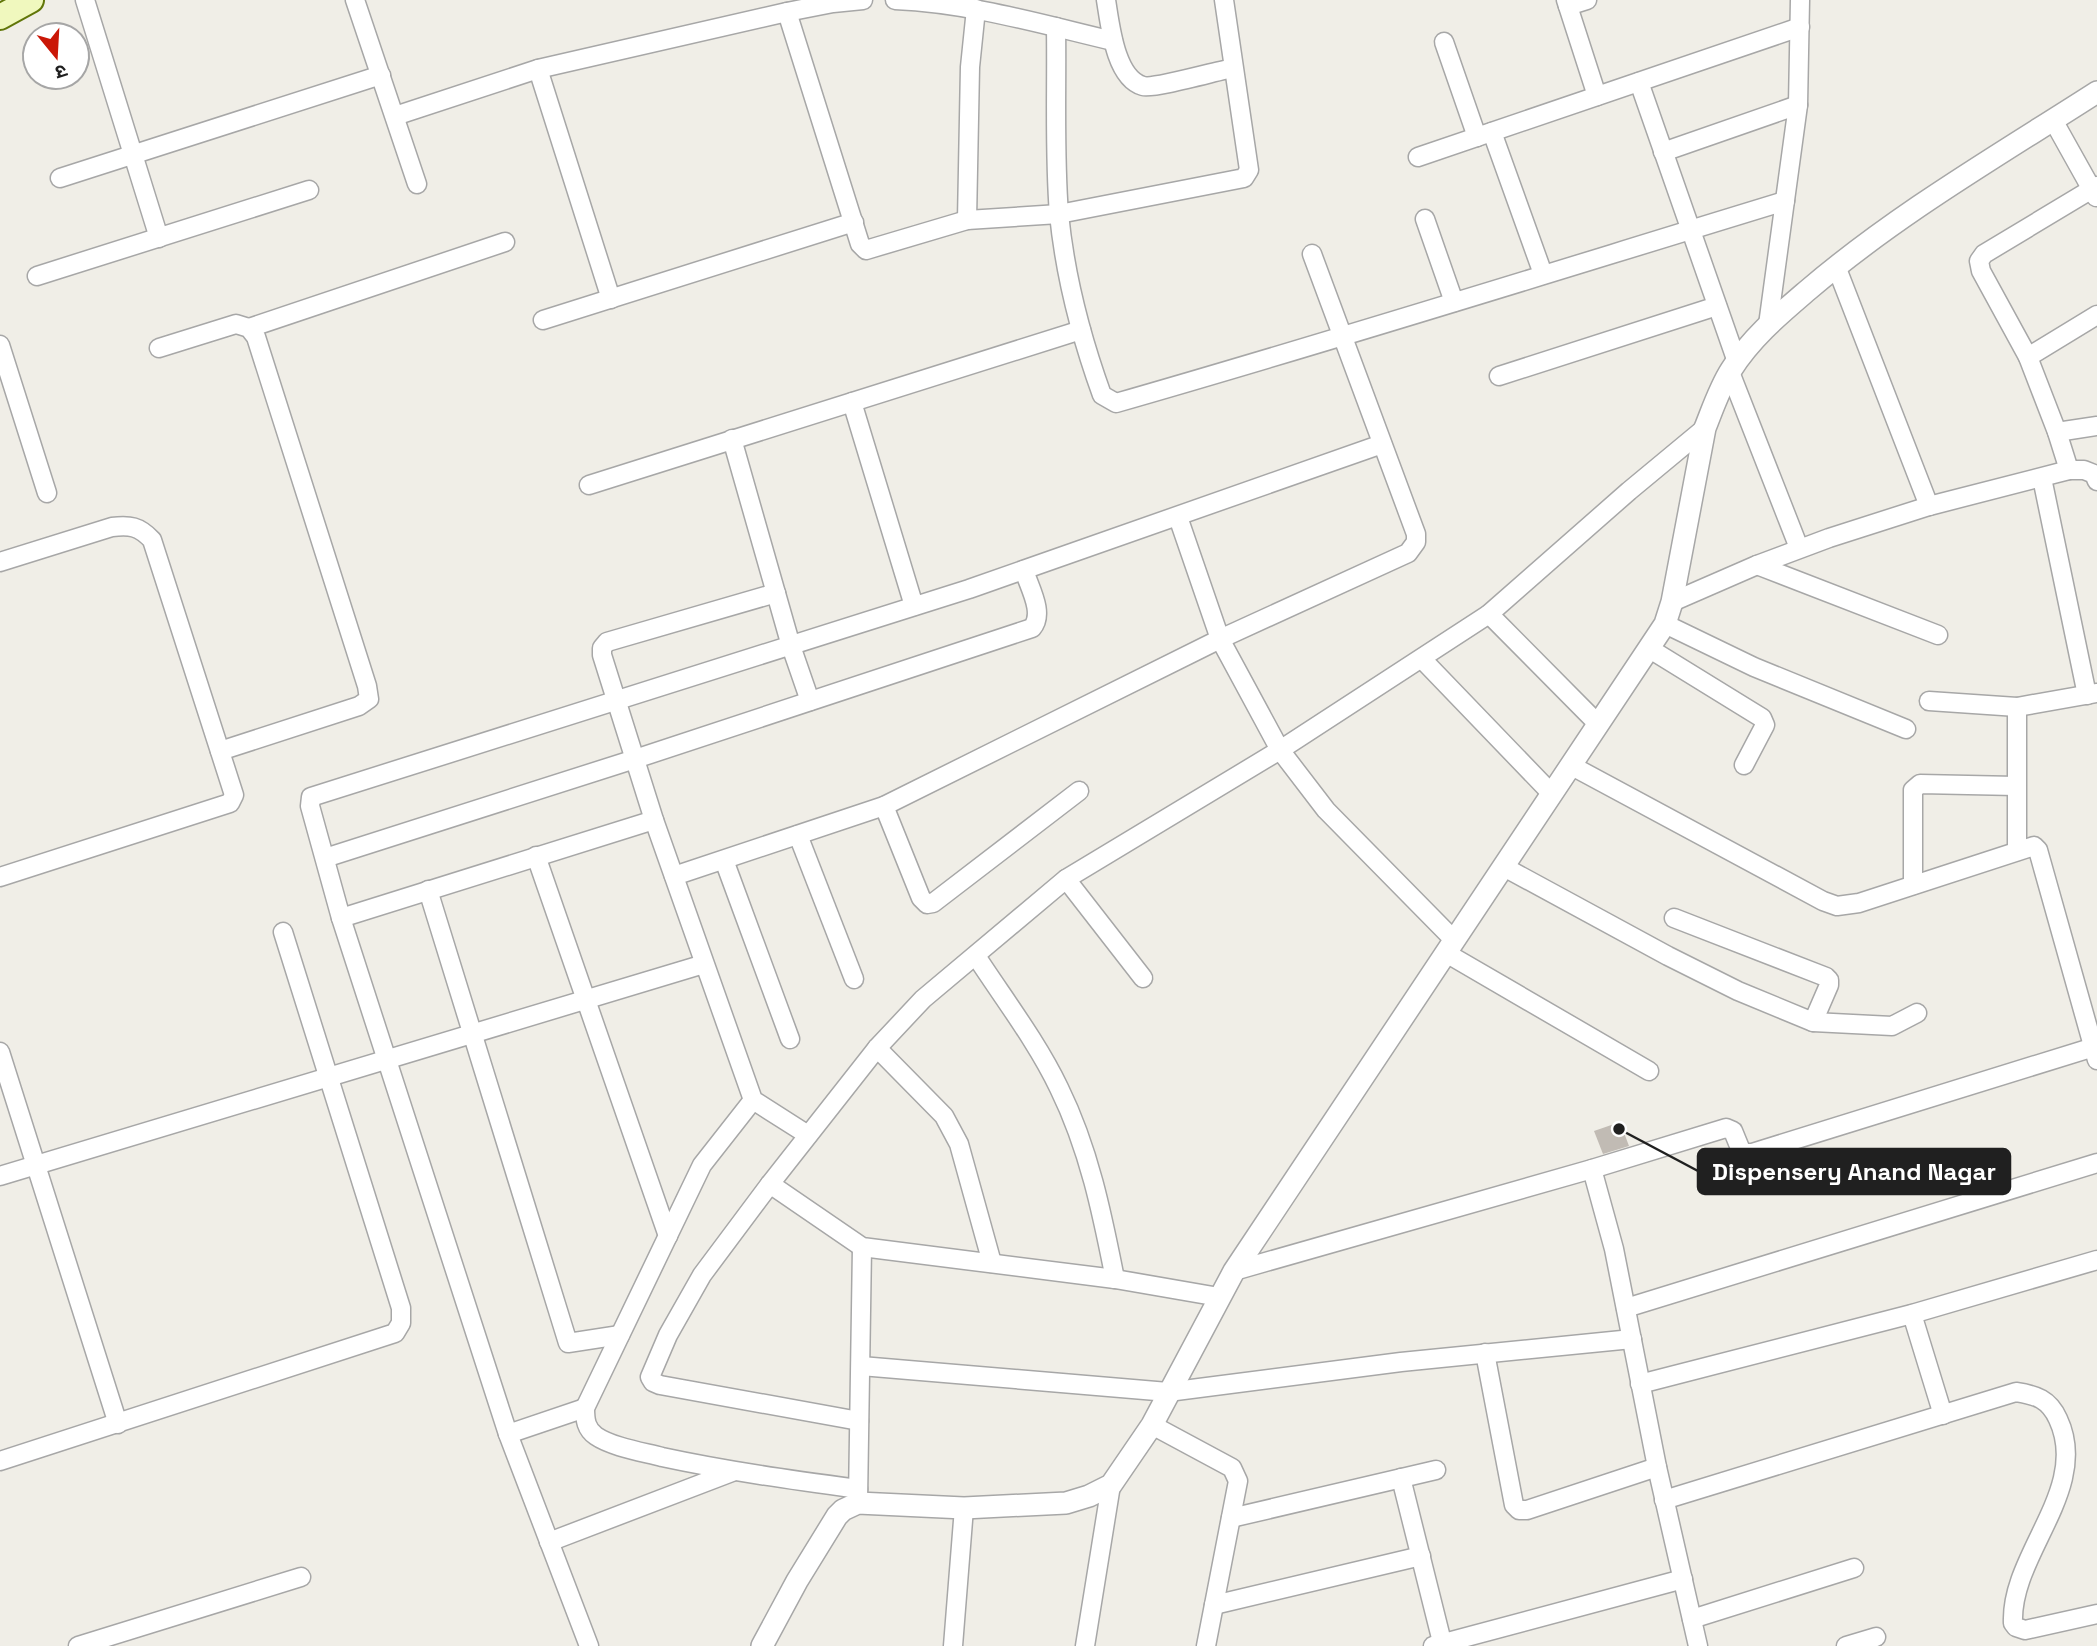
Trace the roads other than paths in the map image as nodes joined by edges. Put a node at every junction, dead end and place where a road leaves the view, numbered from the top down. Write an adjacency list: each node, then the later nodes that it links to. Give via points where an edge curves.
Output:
1 (31, 0): 13 (main road)
2 (85, 0): 29 (street)
3 (355, 0): 20 (street)
4 (863, 0): 12 (street)
5 (895, 0): 11 (street)
6 (1106, 0): 16 (street)
7 (1224, 0): 18 (street)
8 (1587, 0): 10 (street)
9 (1800, 0): 15 (street)
10 (1567, 3): 23 (street)
11 (976, 9): 14 (street); 38 (street, via 970,67)
12 (786, 12): 19 (street); 39 (street)
13 (0, 17)
14 (1056, 27): 16 (street); 36 (street)
15 (1800, 27): 21 (street); 24 (street)
16 (1114, 41): 18 (street, via 1130,80 1145,87)
17 (1444, 42): 27 (street)
18 (1233, 68): 36 (street, via 1248,175)
19 (538, 69): 25 (street); 47 (street)
20 (381, 75): 25 (street); 29 (street)
21 (1639, 82): 23 (street); 28 (street)
22 (2097, 92): 26 (street)
23 (1597, 96): 27 (street)
24 (1798, 105): 28 (street); 35 (street)
25 (395, 116): 32 (street)
26 (2053, 120): 34 (street); 44 (street)
27 (1485, 134): 30 (street); 45 (street)
28 (1663, 152): 40 (street)
29 (133, 154): 31 (street); 41 (street)
30 (1418, 157)
31 (60, 178)
32 (417, 184)
33 (309, 190): 41 (street)
34 (2095, 191): 58 (street, via 1979,261)
35 (1785, 201): 40 (street); 52 (street)
36 (1059, 214): 38 (street); 54 (street)
37 (1424, 219): 48 (street)
38 (967, 220): 39 (street, via 866,250)
39 (854, 222): 47 (street)
40 (1690, 230): 45 (street); 49 (street)
41 (159, 237): 46 (street)
42 (505, 242): 53 (street)
43 (1312, 254): 55 (street)
44 (1836, 266): 52 (street); 72 (street)
45 (1543, 274): 48 (street)
46 (37, 276)
47 (611, 299): 51 (street)
48 (1454, 302): 55 (street)
49 (1717, 306): 59 (street); 60 (street)
50 (2097, 315): 58 (street)
51 (543, 320)
52 (1768, 324): 59 (street)
53 (249, 328): 57 (street, via 236,324); 96 (street, via 256,337 369,699)
54 (1081, 330): 55 (street, via 1102,395 1116,403); 61 (street)
55 (1342, 338): 66 (street)
56 (0, 345): 71 (street)
57 (159, 348)
58 (2028, 357): 64 (street)
59 (1733, 367): 63 (street); 74 (street)
60 (1499, 376)
61 (852, 402): 65 (street); 80 (street)
62 (2097, 426): 64 (street)
63 (1705, 428): 79 (street); 81 (street)
64 (2057, 432): 67 (street)
65 (732, 439): 70 (street); 78 (street)
66 (1382, 444): 73 (street); 84 (street, via 1416,534 1413,548)
67 (2068, 470): 68 (street); 69 (street, via 2084,470)
68 (2042, 478): 72 (street); 88 (street)
69 (2097, 481)
70 (589, 485)
71 (47, 493)
72 (1928, 506): 74 (street)
73 (1178, 517): 77 (street); 84 (street)
74 (1799, 548): 76 (street)
75 (0, 562): 96 (street, via 112,527 142,529 152,540)
76 (1757, 565): 79 (street); 83 (street)
77 (1024, 570): 80 (street); 90 (street, via 1038,612 1032,628)
78 (776, 593): 85 (street); 89 (street, via 607,642 602,655)
79 (1672, 602): 82 (street)
80 (914, 606): 85 (street)
81 (1489, 614): 87 (street); 93 (street)
82 (1665, 624): 86 (street); 94 (street, via 1754,667)
83 (1938, 635)
84 (1220, 639): 95 (street); 103 (street)
85 (791, 646): 89 (street); 90 (street)
86 (1650, 649): 93 (street); 98 (street, via 1762,718 1765,725)
87 (1422, 659): 95 (street); 102 (street)
88 (2092, 694): 92 (street)
89 (616, 701): 97 (street); 108 (street, via 311,797)
90 (810, 701): 97 (street)
91 (1929, 701): 92 (street)
92 (2017, 707): 100 (street)
93 (1600, 725): 99 (street)
94 (1906, 729)
95 (1280, 750): 113 (street); 119 (street, via 1326,810)
96 (220, 751): 112 (street, via 234,795 230,803)
97 (635, 759): 104 (street); 108 (street)
98 (1744, 765)
99 (1572, 766): 102 (street); 114 (street, via 1837,906)
100 (2016, 786): 106 (street); 114 (street, via 1915,786)
101 (1079, 791): 103 (street, via 933,904 920,898)
102 (1552, 793): 110 (street)
103 (884, 806): 105 (street)
104 (654, 820): 107 (street); 111 (street)
105 (798, 835): 109 (street); 123 (street)
106 (2017, 850): 114 (street); 130 (street, via 2029,845 2038,850)
107 (536, 856): 115 (street); 124 (street)
108 (325, 858): 116 (street)
109 (724, 860): 111 (street); 128 (street)
110 (1504, 867): 119 (street); 126 (street, via 1668,956)
111 (674, 876): 121 (street)
112 (0, 877)
113 (1066, 879): 120 (street); 122 (street)
114 (1913, 885)
115 (428, 890): 116 (street); 127 (street)
116 (341, 918): 132 (street)
117 (1674, 918): 126 (street, via 1826,977 1829,985)
118 (283, 932): 134 (street)
119 (1450, 947): 133 (street); 146 (street)
120 (976, 956): 129 (street, via 923,999); 147 (street, via 1060,1089 1099,1196)
121 (704, 964): 124 (street); 135 (street)
122 (1143, 978)
123 (855, 979)
124 (586, 1000): 127 (street); 142 (street)
125 (1917, 1013): 126 (street, via 1892,1026)
126 (1813, 1022)
127 (472, 1034): 132 (street); 151 (street, via 568,1343)
128 (790, 1039)
129 (877, 1048): 136 (street); 145 (street, via 952,1128)
130 (2096, 1051): 139 (street, via 1752,1153 1742,1153 1733,1131 1726,1128)
131 (0, 1052): 138 (street)
132 (388, 1059): 134 (street); 162 (street)
133 (1649, 1071)
134 (328, 1077): 138 (street); 160 (street, via 401,1308 401,1323 394,1333)
135 (753, 1100): 136 (street); 142 (street, via 702,1166)
136 (808, 1135): 141 (street)
137 (2097, 1163): 149 (street)
138 (36, 1164): 140 (street); 160 (street)
139 (1592, 1169): 146 (street); 149 (street)
140 (0, 1176)
141 (770, 1184): 143 (street); 159 (street, via 702,1275 650,1377 660,1385)
142 (668, 1236): 151 (street)
143 (862, 1247): 145 (street); 154 (street)
144 (2097, 1260): 150 (street)
145 (992, 1263): 147 (street)
146 (1234, 1270): 148 (street)
147 (1115, 1279): 148 (street)
148 (1219, 1297): 156 (street)
149 (1626, 1308): 152 (street)
150 (1912, 1314): 155 (street); 158 (street)
151 (620, 1335): 157 (street)
152 (1632, 1339): 153 (street); 155 (street)
153 (1485, 1353): 156 (street); 164 (street, via 1514,1505 1519,1510)
154 (861, 1366): 156 (street); 159 (street)
155 (1640, 1384): 164 (street)
156 (1168, 1392): 161 (street)
157 (585, 1408): 162 (street); 166 (street, via 589,1430 598,1438)
158 (1943, 1415): 170 (street); 179 (street, via 2016,1392 2036,1395 2054,1410 2065,1434 2067,1462 2021,1580 2013,1623 2025,1630)
159 (859, 1421): 169 (street)
160 (118, 1423): 163 (street)
161 (1152, 1425): 168 (street); 172 (street, via 1233,1468 1238,1481)
162 (508, 1434): 173 (street)
163 (0, 1461)
164 (1657, 1467): 170 (street)
165 (1436, 1471): 167 (street)
166 (733, 1472): 169 (street); 173 (street)
167 (1401, 1478): 172 (street); 174 (street)
168 (1111, 1485): 171 (street, via 1066,1503); 187 (street)
169 (858, 1496): 171 (street); 185 (street, via 837,1516)
170 (1664, 1500): 177 (street)
171 (964, 1508): 186 (street)
172 (1231, 1518): 178 (street)
173 (549, 1542): 184 (street)
174 (1421, 1556): 178 (street); 182 (street)
175 (1854, 1568): 180 (street)
176 (301, 1577): 183 (street)
177 (1683, 1578): 180 (street); 182 (street)
178 (1214, 1605): 188 (street)
179 (2097, 1614)
180 (1692, 1619): 189 (street)
181 (1876, 1637): 190 (street)
182 (1439, 1645)
183 (78, 1646)
184 (589, 1646)
185 (762, 1646)
186 (953, 1646)
187 (1086, 1646)
188 (1206, 1646)
189 (1698, 1646)
190 (1846, 1646)

